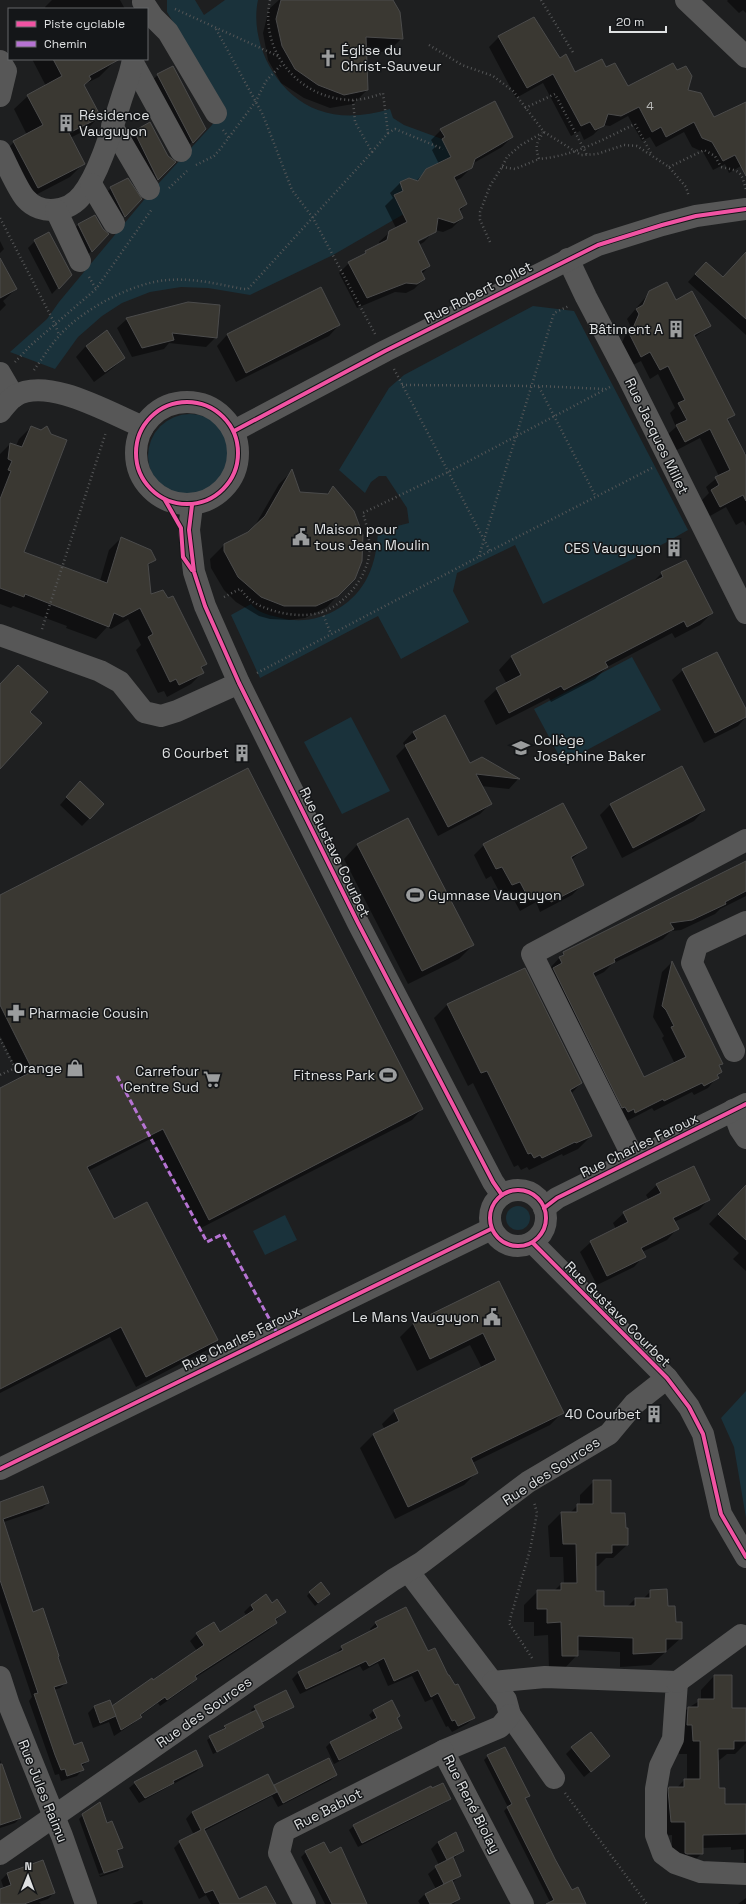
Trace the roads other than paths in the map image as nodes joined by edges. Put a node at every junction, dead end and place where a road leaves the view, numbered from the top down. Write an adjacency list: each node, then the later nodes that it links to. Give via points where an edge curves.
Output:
1 (686, 0): 3 (street)
2 (148, 11): 7 (street, via 168,32)
3 (746, 57)
4 (0, 61): 6 (street, via 6,71)
5 (133, 61): 8 (street); 10 (street)
6 (0, 96)
7 (216, 113)
8 (112, 126): 11 (street); 12 (street)
9 (0, 151): 14 (street, via 25,199 45,210)
10 (181, 151)
11 (90, 184): 14 (street, via 81,197 69,206); 15 (street)
12 (156, 195)
13 (746, 209): 16 (street, Rue Robert Collet, via 696,216 626,235)
14 (56, 210): 17 (street)
15 (114, 224)
16 (568, 259): 21 (street, Rue Robert Collet); 23 (street, Rue Jacques Millet)
17 (80, 261)
18 (1, 374): 19 (street)
19 (7, 404): 20 (street, via 26,391 58,392)
20 (143, 427): 21 (street, via 157,412 173,404 192,402 219,413); 22 (street, via 136,445 138,470 143,480 153,492 165,500)
21 (234, 430): 22 (street, via 239,457 230,482 221,493)
22 (192, 505): 25 (street, Rue Gustave Courbet, via 189,530 194,572 205,606)
23 (746, 613)
24 (0, 635): 25 (street, via 100,672 120,682 144,712 161,716)
25 (239, 683): 32 (street, Rue Gustave Courbet, via 358,923)
26 (746, 840): 31 (street, via 532,954)
27 (746, 922): 28 (street, via 697,946 692,963)
28 (734, 1051)
29 (739, 1107): 30 (street, via 740,1129); 31 (street, Rue Charles Faroux)
30 (746, 1138)
31 (634, 1159): 33 (street, Rue Charles Faroux, via 557,1198)
32 (502, 1195): 33 (street, via 513,1191 534,1194); 34 (street, via 490,1211)
33 (544, 1208): 35 (street, via 546,1223 542,1234)
34 (491, 1229): 35 (street, via 498,1238 511,1246); 37 (street, Rue Charles Faroux)
35 (533, 1243): 36 (street, Rue Gustave Courbet)
36 (667, 1378): 38 (street, Rue Gustave Courbet, via 689,1407 702,1434 722,1514); 39 (street, Rue des Sources, via 634,1404 609,1434 528,1482 421,1563)
37 (0, 1469)
38 (746, 1557)
39 (408, 1570): 42 (street); 48 (street, Rue des Sources)
40 (740, 1635): 43 (street)
41 (0, 1677): 44 (street, Rue Jules Raimu)
42 (493, 1682): 43 (street, via 545,1677); 45 (street, via 506,1700)
43 (677, 1682): 50 (street, via 673,1739 660,1766 656,1789 658,1841 663,1854 675,1863 701,1872)
44 (5, 1706): 48 (street, Rue Jules Raimu)
45 (510, 1716): 46 (street, Rue René Biolay, via 500,1727); 47 (street)
46 (443, 1750): 52 (street, Rue Bablot, via 284,1831 280,1853); 53 (street, Rue René Biolay)
47 (554, 1778)
48 (54, 1817): 49 (street, Rue des Sources); 51 (street, Rue Jules Raimu)
49 (0, 1854)
50 (746, 1874)
51 (86, 1904)
52 (305, 1904)
53 (523, 1904)

